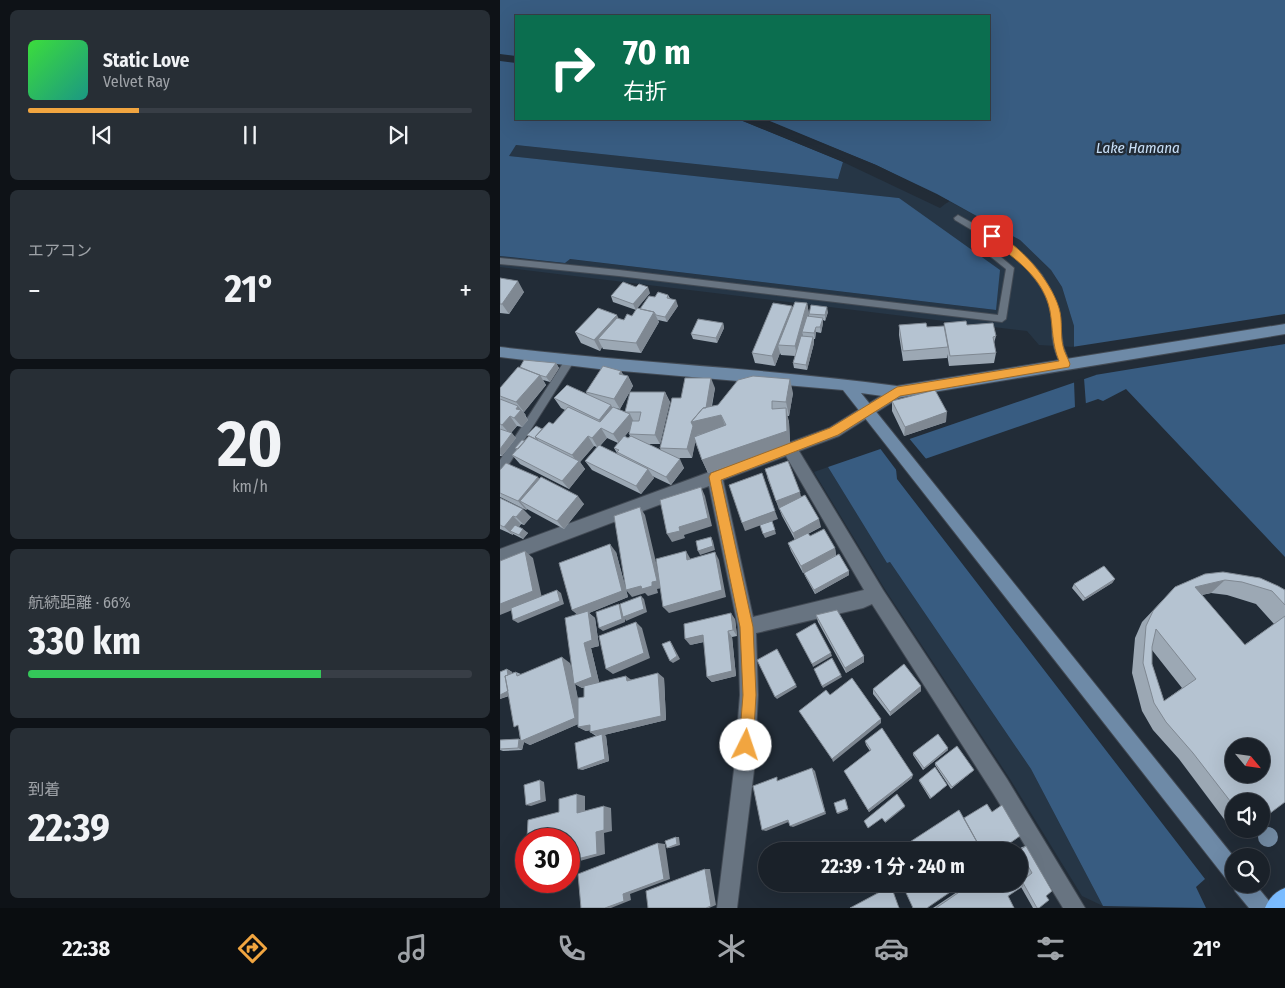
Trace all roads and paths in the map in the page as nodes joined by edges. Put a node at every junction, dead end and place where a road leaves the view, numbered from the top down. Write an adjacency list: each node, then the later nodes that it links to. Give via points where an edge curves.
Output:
1 (958, 218): 2 (lane)
2 (1009, 247): 3 (lane, via 995,257 1010,268 1002,319); 7 (lane, via 1024,260 1047,290 1054,308 1058,345)
3 (500, 261)
4 (1285, 329): 7 (street)
5 (500, 352): 6 (street)
6 (570, 360): 8 (street); 12 (lane)
7 (1065, 364): 9 (street)
8 (846, 384): 9 (street); 10 (street)
9 (897, 392): 10 (street)
10 (868, 411): 11 (street, via 834,432); 17 (street)
11 (790, 449): 13 (street); 15 (street)
12 (500, 469)
13 (715, 477): 14 (street); 16 (street)
14 (500, 557)
15 (875, 593): 16 (street, via 863,600); 21 (street)
16 (747, 627): 20 (street, via 750,695)
17 (1225, 862)
18 (1250, 893): 22 (street)
19 (1285, 898): 23 (highway)
20 (726, 908)
21 (1075, 908)
22 (1262, 908)
23 (1275, 908)

